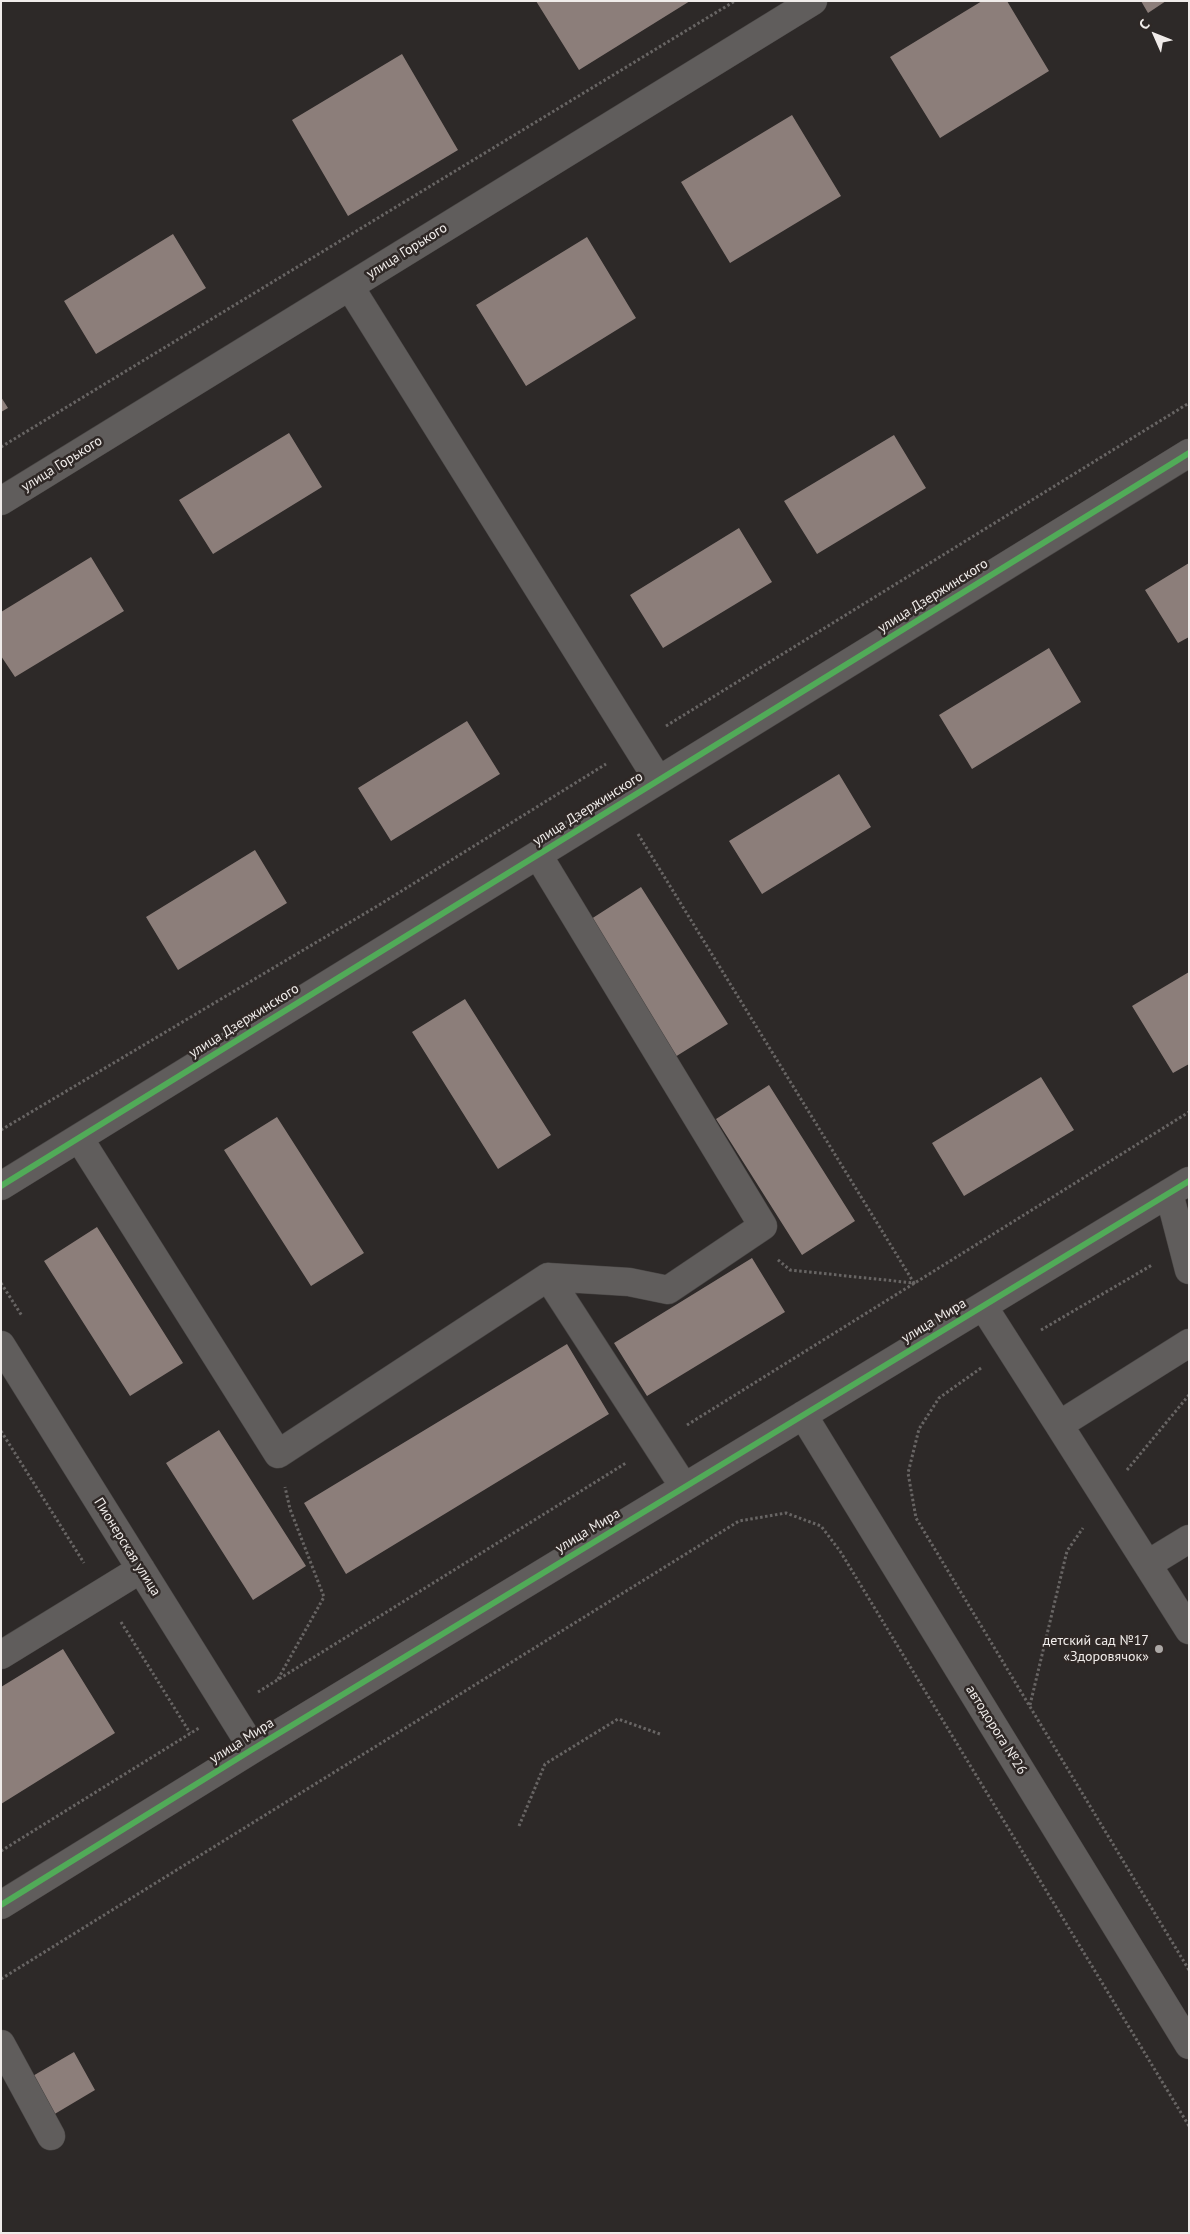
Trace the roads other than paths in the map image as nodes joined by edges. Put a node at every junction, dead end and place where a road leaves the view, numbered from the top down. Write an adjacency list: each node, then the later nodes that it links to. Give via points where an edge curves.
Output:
1 (813, 1): 2 (street, улица Горького)
2 (350, 286): 4 (street, улица Горького); 5 (street)
3 (1189, 453): 5 (street, улица Дзержинского)
4 (1, 501)
5 (658, 780): 6 (street, улица Дзержинского)
6 (538, 855): 7 (street, улица Дзержинского); 11 (street, via 763,1226 668,1290 629,1282)
7 (79, 1138): 8 (street, улица Дзержинского); 11 (street, via 278,1454)
8 (1, 1186)
9 (1179, 1187): 10 (street); 12 (street, улица Мира)
10 (1189, 1270)
11 (548, 1277): 17 (street)
12 (983, 1306): 15 (street, улица Мира); 16 (street)
13 (1189, 1343): 16 (street)
14 (1, 1346): 20 (street, Пионерская улица)
15 (803, 1415): 17 (street, улица Мира); 26 (street, автодорога №26)
16 (1059, 1425): 19 (street)
17 (684, 1487): 23 (street, улица Мира)
18 (1189, 1539): 19 (street)
19 (1148, 1564): 21 (street)
20 (141, 1570): 22 (street); 23 (street, Пионерская улица)
21 (1189, 1630)
22 (1, 1655)
23 (253, 1749): 24 (street, улица Мира)
24 (1, 1905)
25 (1, 2044): 27 (street)
26 (1189, 2045)
27 (51, 2136)

